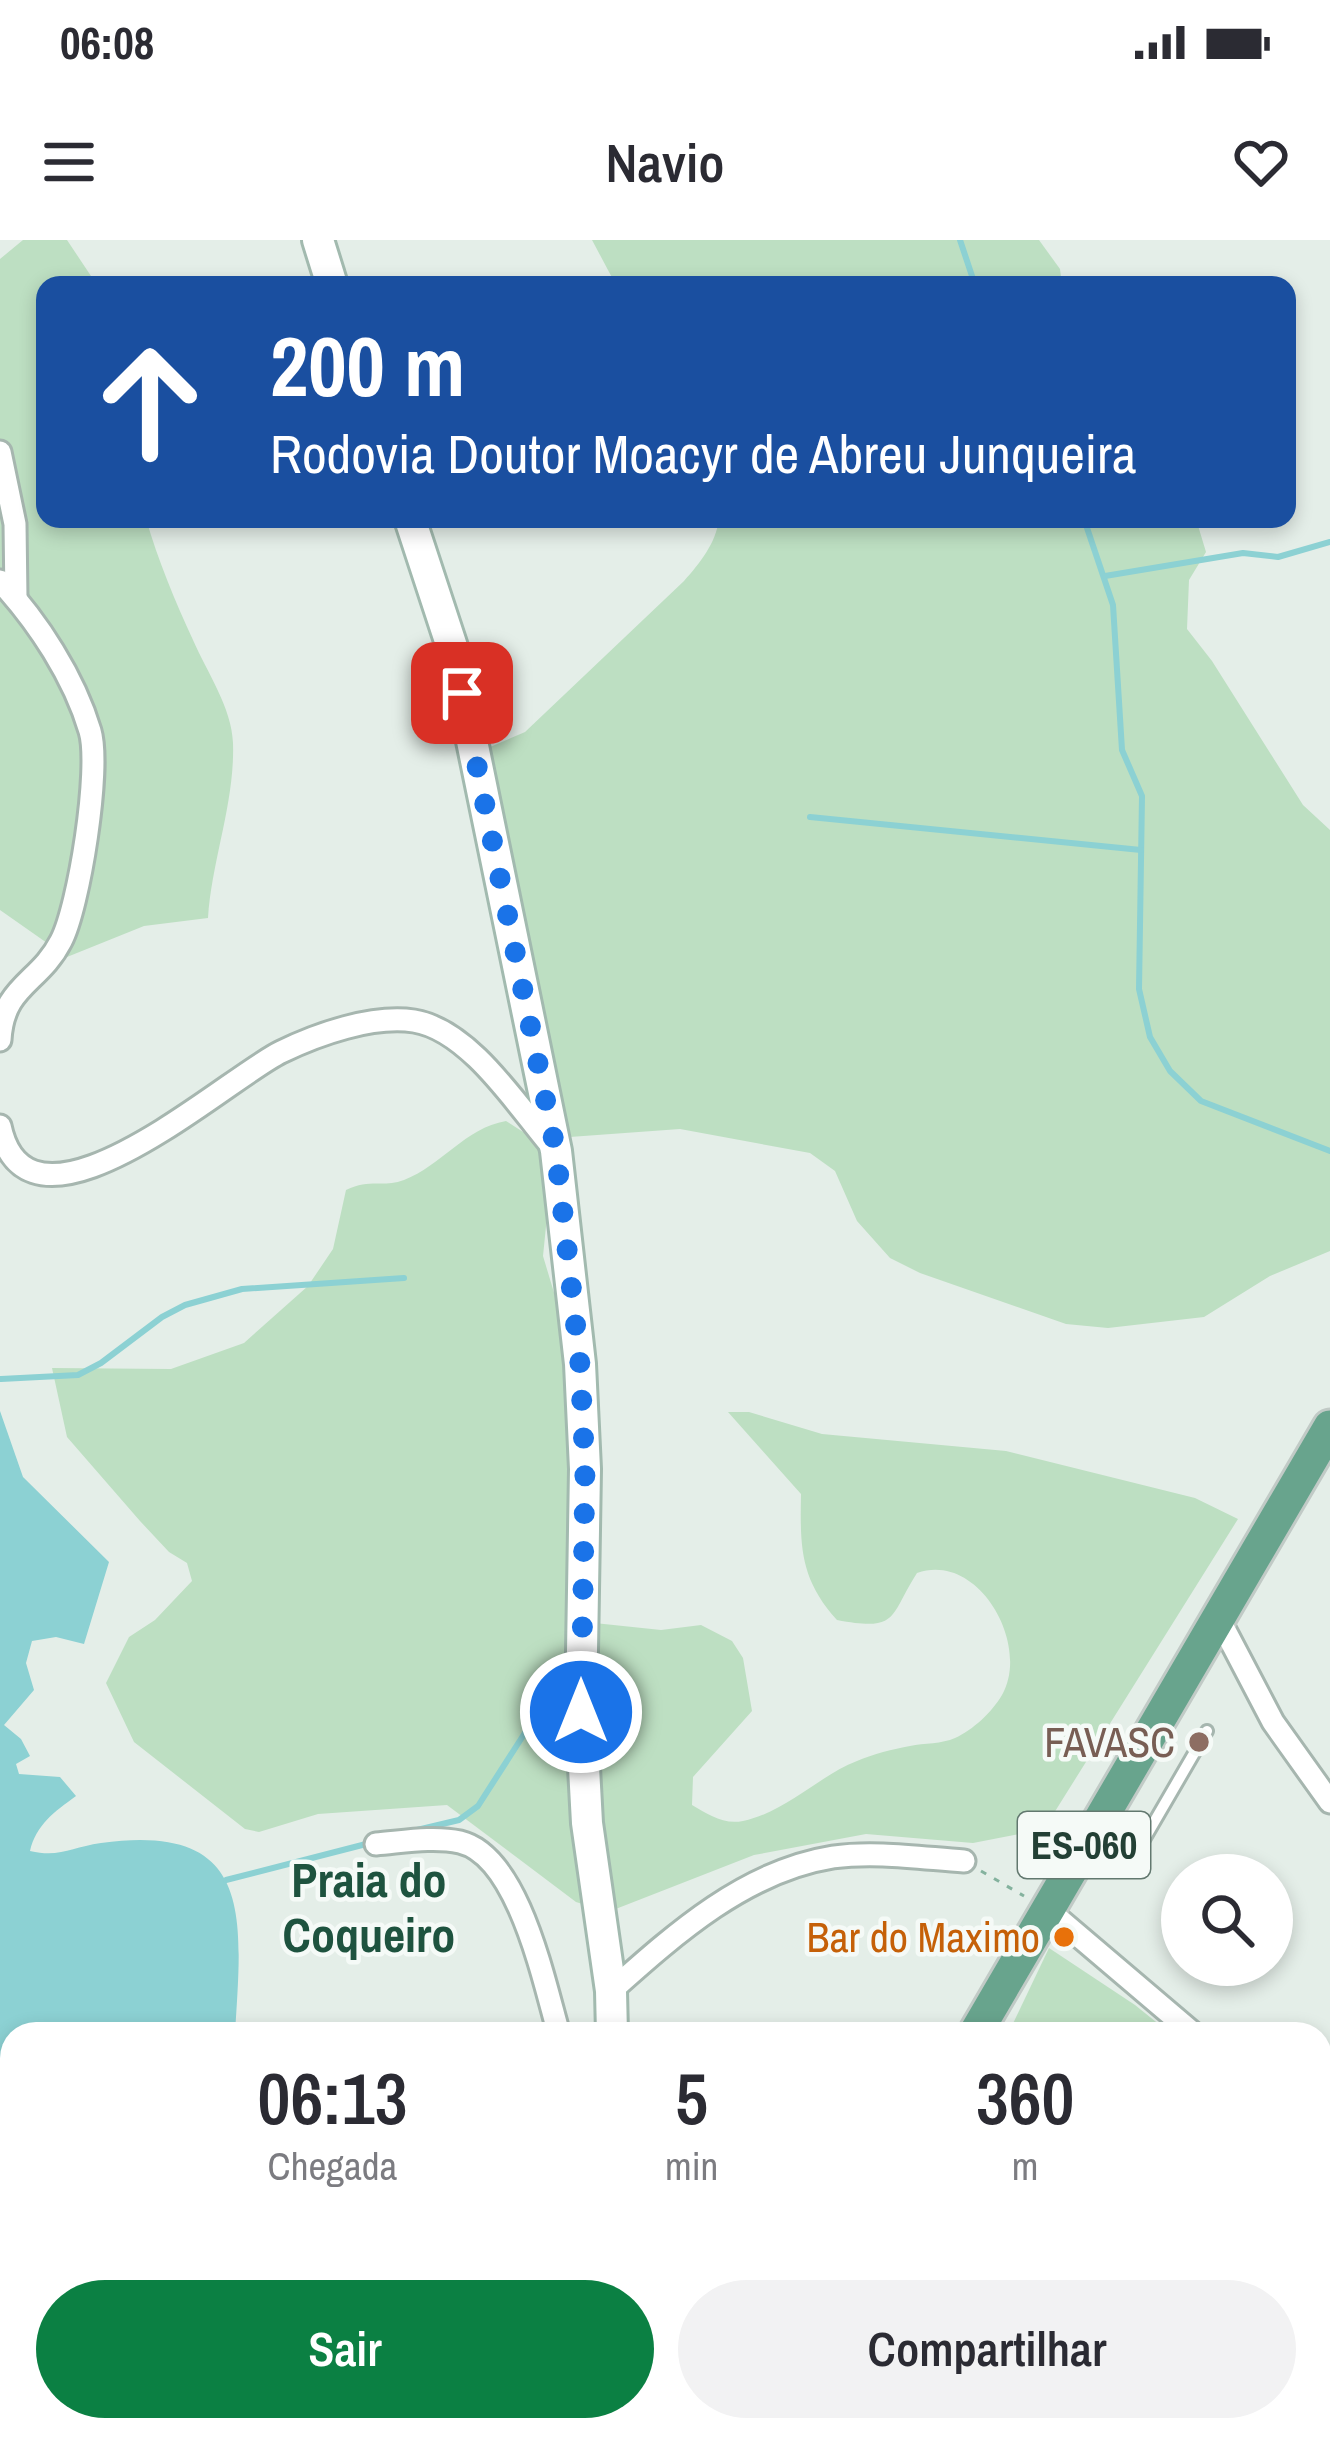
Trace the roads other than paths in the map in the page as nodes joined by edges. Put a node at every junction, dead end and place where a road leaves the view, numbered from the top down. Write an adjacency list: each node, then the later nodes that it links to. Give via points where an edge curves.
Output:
1 (318, 240): 2 (street)
2 (329, 276)
3 (0, 452): 5 (street, via 15,524)
4 (413, 528): 8 (street, via 454,653)
5 (8, 590): 6 (street, via 58,658 92,735 82,860 65,934 5,1006)
6 (0, 1040)
7 (0, 1126): 8 (street, via 23,1166 87,1168 147,1143 280,1052 378,1022 412,1021 465,1046)
8 (556, 1151): 17 (street, via 585,1469 587,1823)
9 (1330, 1427): 10 (main road, ES-060)
10 (1218, 1617): 12 (street, via 1274,1722); 14 (main road, ES-060)
11 (1207, 1731): 14 (lane, via 1135,1855 1109,1858)
12 (1330, 1802)
13 (376, 1844): 18 (street, via 458,1841 493,1864 531,1939)
14 (1083, 1846): 16 (main road, ES-060)
15 (964, 1862): 17 (street, via 877,1855 795,1865 688,1925)
16 (1047, 1909): 20 (main road, ES-060); 21 (street)
17 (611, 1991): 19 (street)
18 (555, 2022)
19 (612, 2022)
20 (982, 2022)
21 (1180, 2022)

